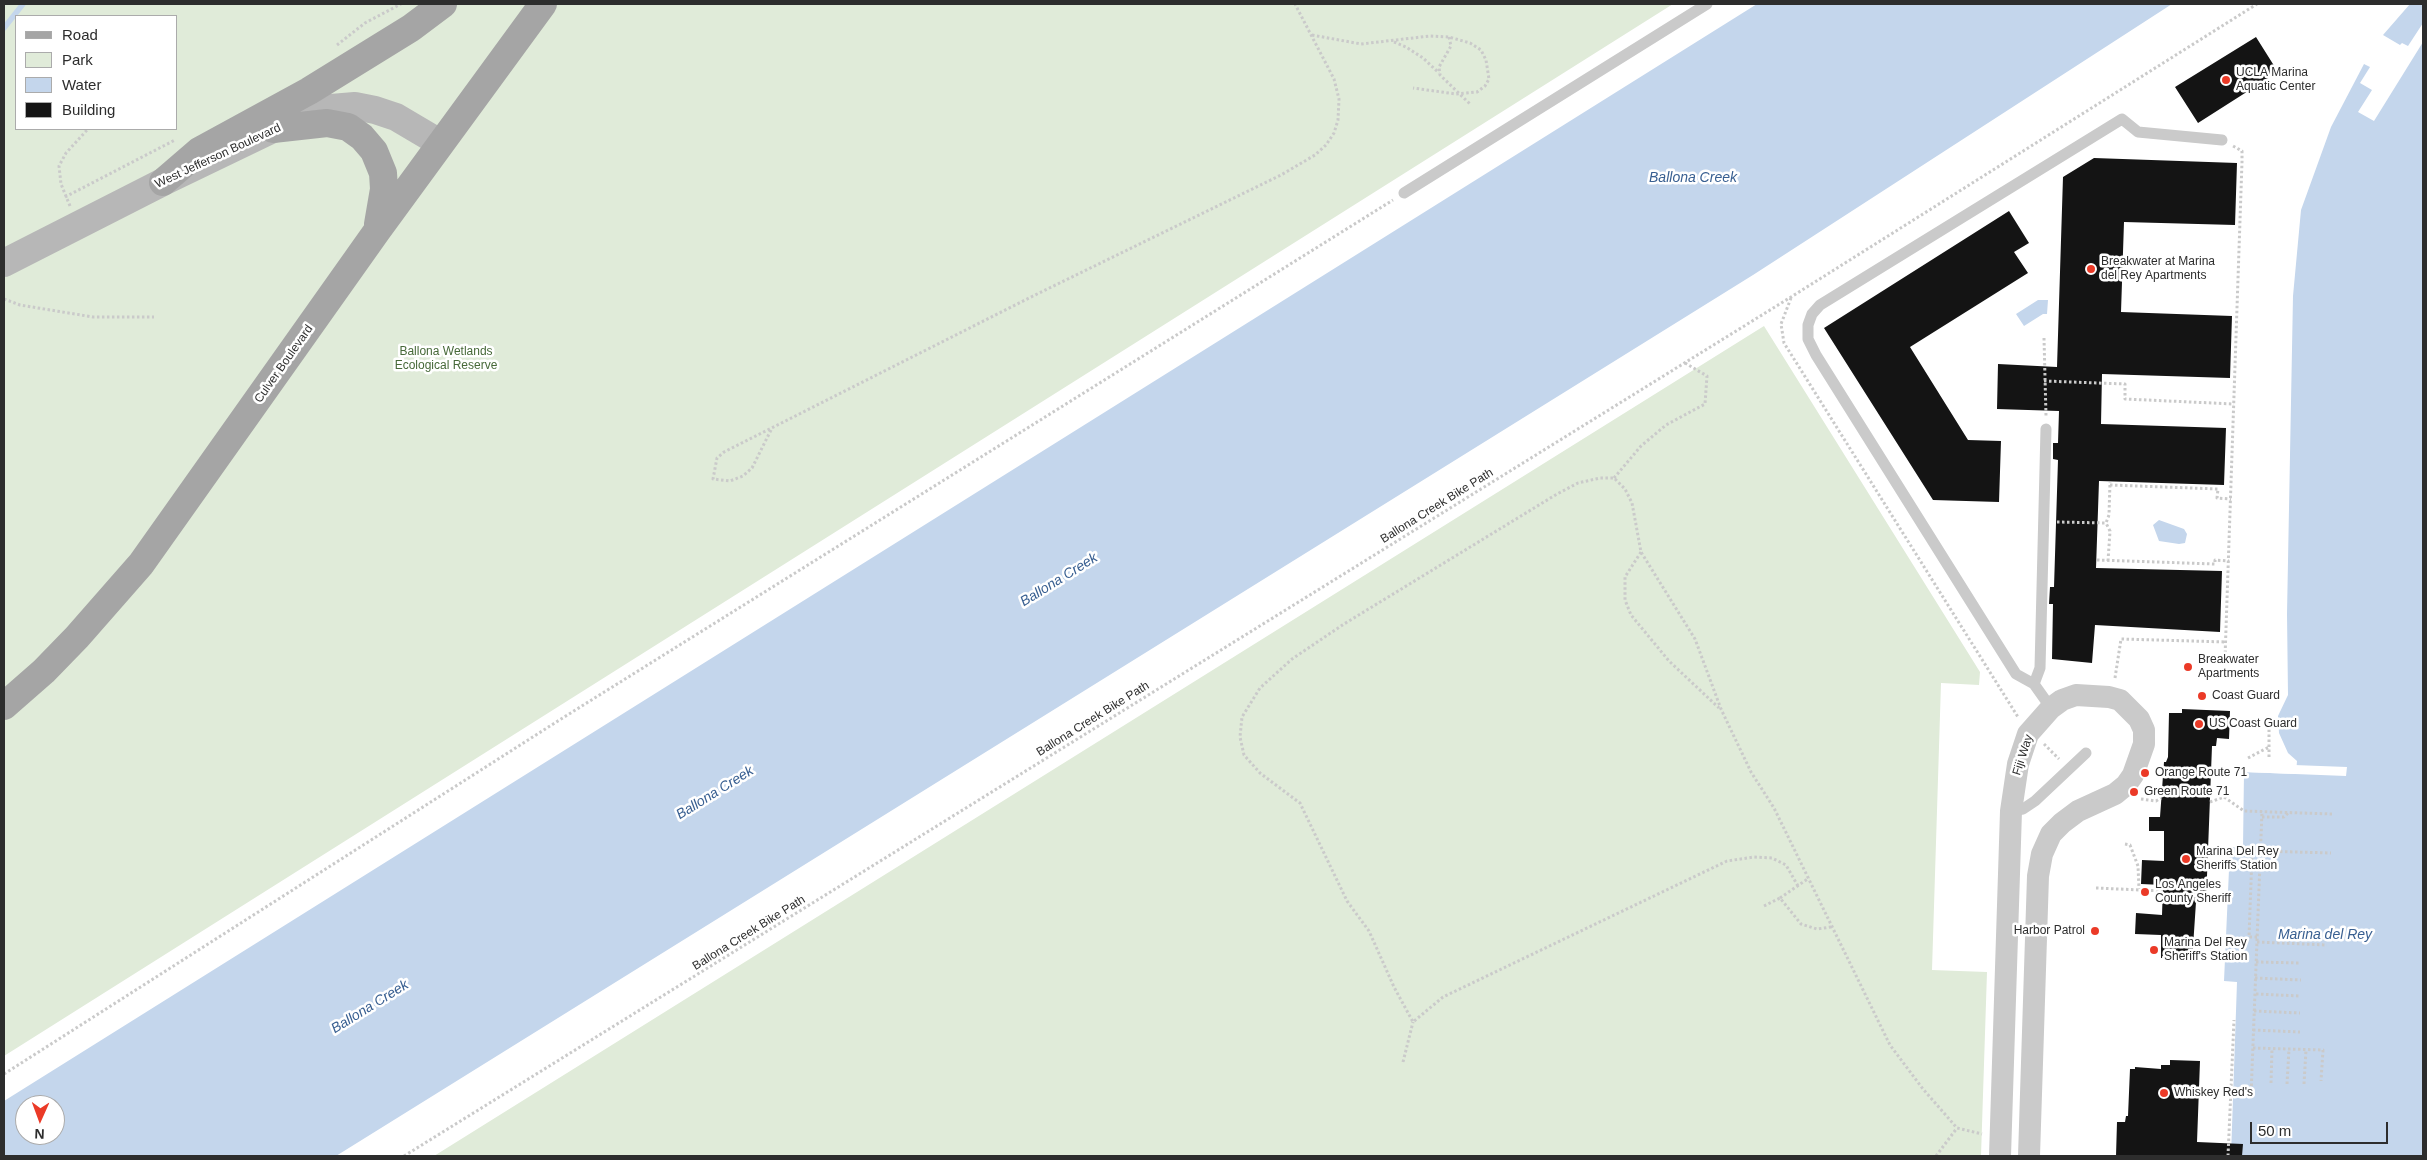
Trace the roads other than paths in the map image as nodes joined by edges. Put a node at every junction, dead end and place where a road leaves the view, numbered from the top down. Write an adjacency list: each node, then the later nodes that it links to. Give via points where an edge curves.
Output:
1 (443, 4): 7 (main road, via 411,28 309,91 199,151)
2 (543, 4): 6 (main road, Culver Boulevard)
3 (1707, 4): 8 (lane)
4 (273, 129): 6 (main road, West Jefferson Boulevard, via 331,108 355,106 396,117); 7 (main road, West Jefferson Boulevard); 9 (main road, via 327,123 348,127 362,137 374,151 383,173 384,189)
5 (2222, 140): 12 (lane, via 2138,132 2124,114 1820,305 1812,314 1807,331 1816,356 2016,674)
6 (440, 143): 9 (main road, Culver Boulevard)
7 (163, 182): 10 (main road, West Jefferson Boulevard)
8 (1404, 193)
9 (377, 231): 13 (main road, Culver Boulevard, via 141,564 78,637)
10 (4, 263)
11 (2046, 429): 12 (lane, via 2040,668)
12 (2034, 684): 14 (lane)
13 (4, 706)
14 (2051, 708): 16 (street, Fiji Way, via 2028,734 2018,764); 18 (street, Fiji Way, via 2076,695 2109,696 2120,700 2139,719 2144,730 2144,744 2126,786 2062,822 2051,834 2042,854 2038,876)
15 (2086, 753): 16 (lane, via 2035,802)
16 (2011, 811): 17 (street, Fiji Way)
17 (2000, 1146): 18 (street)
18 (2029, 1146)

